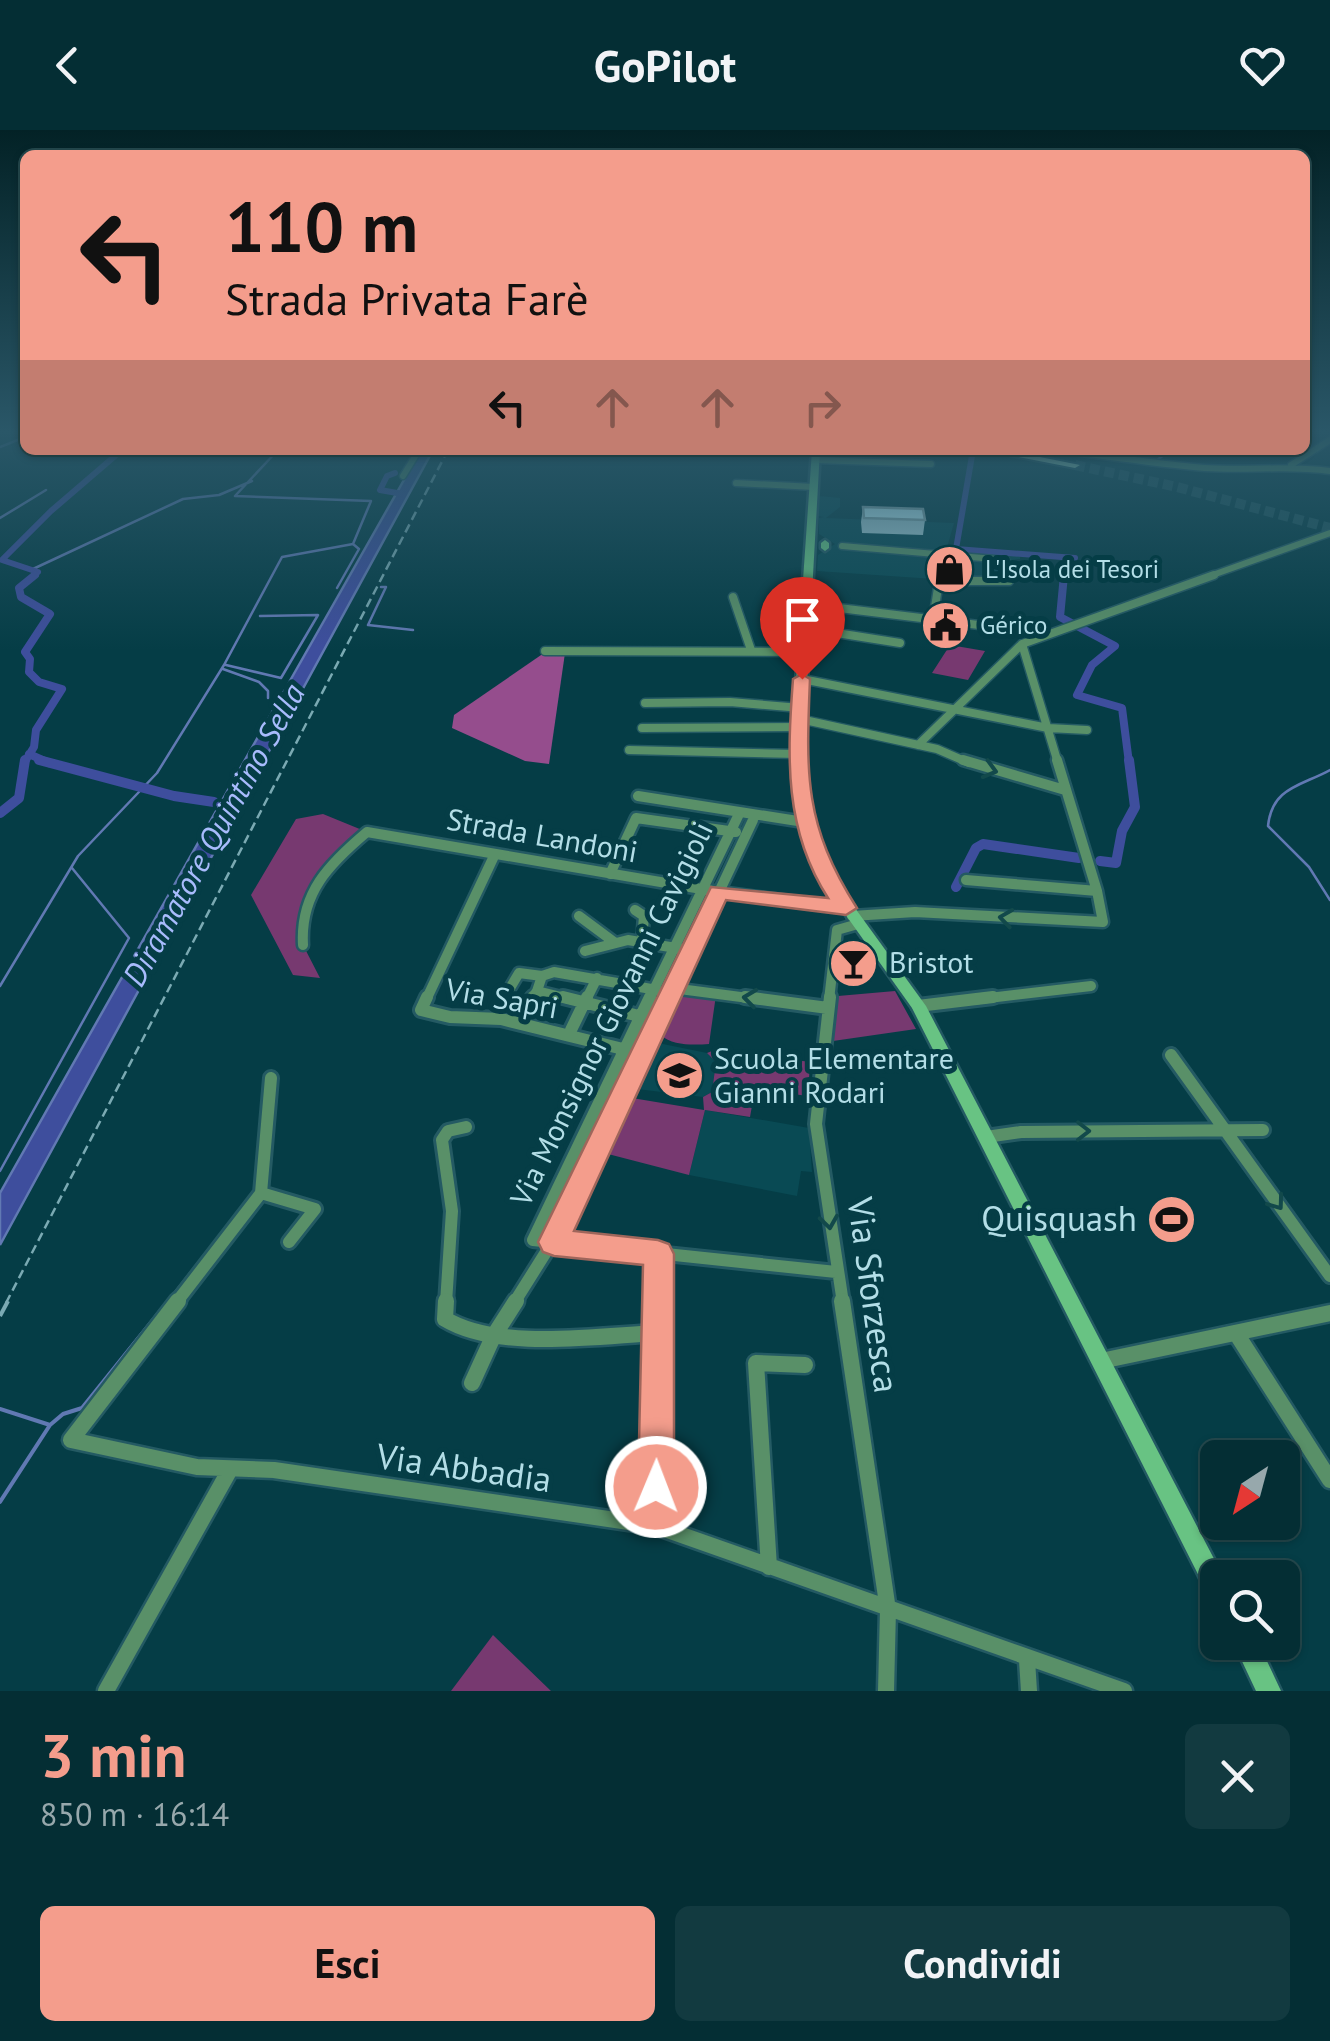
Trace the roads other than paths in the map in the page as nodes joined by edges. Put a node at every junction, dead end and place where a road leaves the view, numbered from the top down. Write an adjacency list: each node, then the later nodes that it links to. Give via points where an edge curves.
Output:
1 (813, 504): 2 (main road)
2 (811, 531): 4 (main road); 5 (main road)
3 (1330, 533): 13 (street)
4 (809, 545): 5 (main road); 8 (main road)
5 (825, 546): 7 (street); 8 (main road)
6 (1019, 557): 7 (street)
7 (1003, 558): 11 (street, via 1009,581 939,583)
8 (809, 565): 10 (main road)
9 (734, 597): 17 (street)
10 (806, 605): 11 (street); 12 (main road); 14 (street, via 780,605)
11 (932, 620): 13 (street)
12 (805, 628): 15 (street); 19 (main road)
13 (1044, 634): 16 (street)
14 (776, 638)
15 (900, 643)
16 (1022, 644): 22 (street); 25 (street)
17 (752, 650): 18 (street); 19 (street)
18 (545, 651)
19 (804, 652): 20 (main road)
20 (802, 679): 22 (street); 23 (main road)
21 (645, 702): 23 (street, via 730,702)
22 (950, 709): 25 (street); 27 (street)
23 (800, 718): 24 (street); 27 (street); 29 (main road)
24 (642, 728)
25 (1048, 728): 26 (street); 30 (street)
26 (1088, 730)
27 (918, 745): 30 (street, one-way to 30)
28 (629, 750): 29 (street)
29 (797, 754): 34 (main road)
30 (1065, 790): 40 (street)
31 (740, 812): 32 (street, via 641,799); 34 (street); 35 (street, Via Monsignor Giovanni Cavigioli)
32 (636, 818): 35 (street); 38 (street)
33 (753, 820): 36 (street, Via Monsignor Giovanni Cavigioli)
34 (804, 822): 44 (main road, via 824,876)
35 (732, 832): 36 (street); 41 (street, Via Monsignor Giovanni Cavigioli)
36 (746, 834): 41 (street, Via Monsignor Giovanni Cavigioli)
37 (495, 854): 38 (street, Strada Landoni); 47 (street, Strada Landoni, via 368,832 321,872 302,913); 62 (street, Via Sapri, via 420,1010 501,1019)
38 (610, 874): 41 (street, Strada Landoni)
39 (966, 880): 40 (street)
40 (1097, 890): 44 (street, Strada Landoni, one-way to 44, via 1103,922)
41 (712, 891): 44 (street, Strada Landoni); 48 (street, Via Monsignor Giovanni Cavigioli)
42 (635, 910): 46 (street, via 644,916)
43 (579, 916): 45 (street)
44 (852, 916): 57 (main road); 58 (street, Via Sforzesca, via 837,930)
45 (614, 942): 46 (street); 49 (street)
46 (642, 942): 48 (street)
47 (303, 944)
48 (683, 949): 53 (street, Via Monsignor Giovanni Cavigioli); 54 (street, Via Monsignor Giovanni Cavigioli)
49 (585, 951)
50 (542, 976): 51 (street); 55 (street); 59 (street, via 515,977 503,1000)
51 (597, 978): 54 (street); 56 (street)
52 (1091, 986): 57 (street)
53 (672, 988): 58 (street, one-way to 53); 71 (street, Via Monsignor Giovanni Cavigioli)
54 (657, 990): 60 (street, Via Monsignor Giovanni Cavigioli)
55 (537, 991): 56 (street); 59 (street)
56 (585, 1003): 60 (street); 61 (street)
57 (918, 1006): 68 (main road)
58 (828, 1008): 73 (street, Via Sforzesca, one-way to 73, via 816,1124)
59 (523, 1012): 61 (street)
60 (643, 1017): 62 (street, Via Monsignor Giovanni Cavigioli)
61 (571, 1030): 62 (street)
62 (628, 1048): 71 (street, Via Monsignor Giovanni Cavigioli, via 533,1240)
63 (1171, 1055): 66 (street)
64 (271, 1078): 69 (street)
65 (466, 1127): 78 (street, via 448,1131 442,1140 452,1211 445,1319 452,1327)
66 (1224, 1130): 67 (street); 68 (street, one-way to 66); 74 (street, one-way to 74)
67 (1264, 1130)
68 (986, 1138): 79 (main road)
69 (261, 1193): 70 (street, via 315,1208); 82 (street, Via Abbadia, via 71,1440)
70 (289, 1242)
71 (554, 1242): 72 (street); 78 (street, Via Monsignor Giovanni Cavigioli)
72 (658, 1254): 73 (street); 76 (street)
73 (836, 1272): 87 (street, Via Sforzesca)
74 (1330, 1276)
75 (1330, 1313): 77 (street)
76 (658, 1333): 78 (street); 84 (street)
77 (1236, 1333): 79 (street); 83 (street)
78 (493, 1337): 81 (street, Via Monsignor Giovanni Cavigioli)
79 (1100, 1361): 85 (main road)
80 (805, 1365): 86 (street, via 756,1363)
81 (472, 1383)
82 (228, 1473): 84 (street, Via Abbadia, via 274,1470); 90 (street)
83 (1330, 1480)
84 (656, 1526): 86 (street, Via Abbadia)
85 (1203, 1560)
86 (769, 1567): 87 (street, Via Abbadia)
87 (888, 1610): 88 (street, Via Abbadia); 91 (street, Via Sforzesca)
88 (1027, 1660): 92 (street); 93 (street, Via Abbadia)
89 (1254, 1660): 94 (main road)
90 (106, 1691)
91 (886, 1691)
92 (1029, 1691)
93 (1124, 1691)
94 (1270, 1691)

